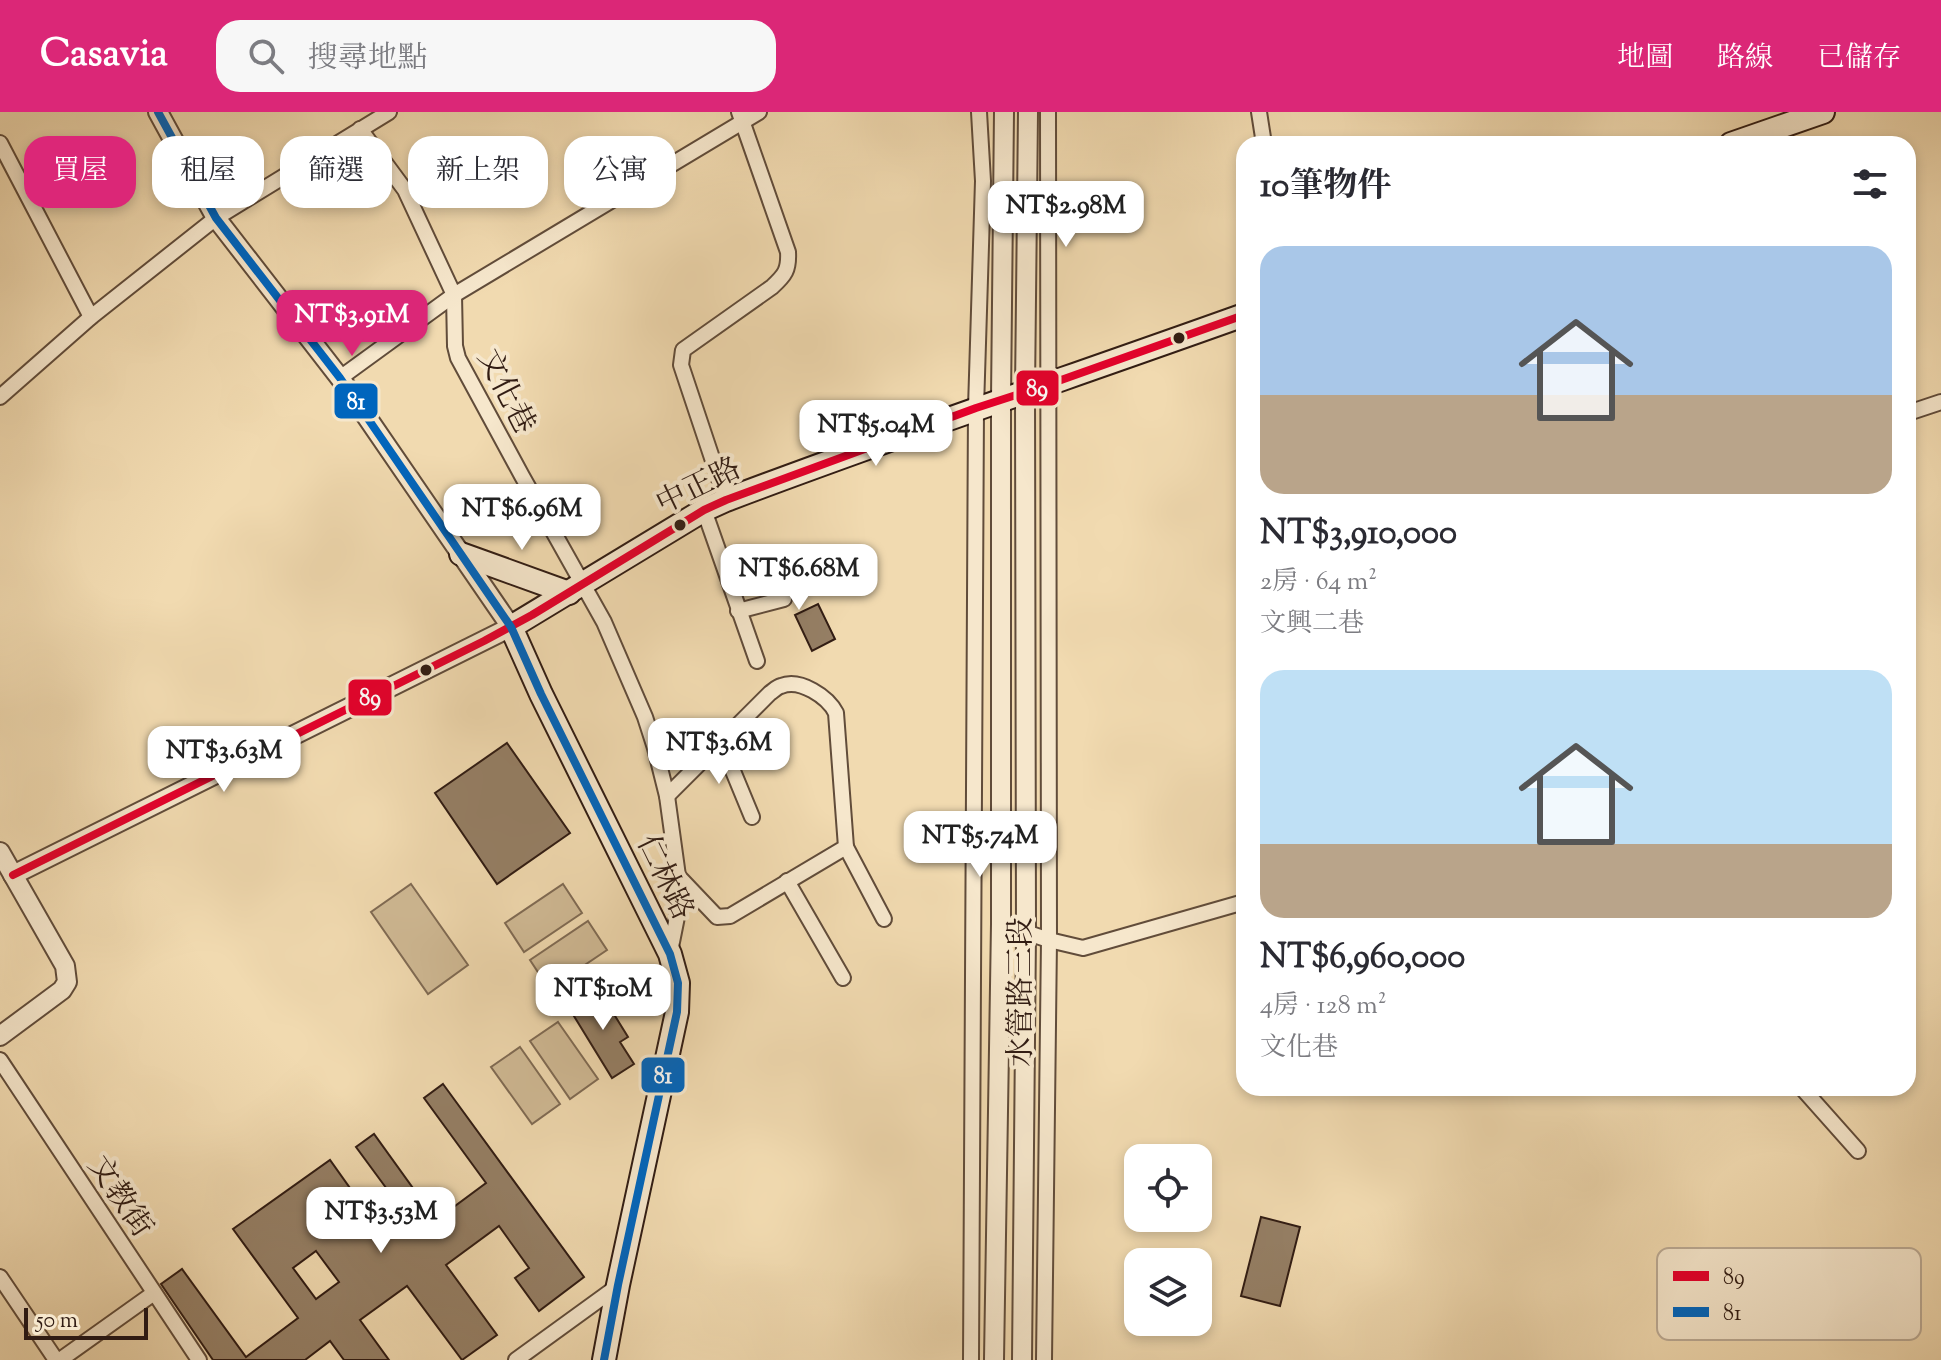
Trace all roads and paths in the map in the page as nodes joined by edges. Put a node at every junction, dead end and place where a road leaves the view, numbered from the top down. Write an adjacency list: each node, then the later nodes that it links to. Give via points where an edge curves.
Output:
1 (158, 112): 15 (street)
2 (389, 112): 11 (street)
3 (759, 112): 10 (street)
4 (979, 112): 24 (street, 水管路三段, via 983,181)
5 (1004, 112): 22 (street, 水管路三段)
6 (1028, 112): 20 (street)
7 (1048, 112): 20 (street)
8 (1259, 112): 12 (street)
9 (1823, 112): 13 (main road)
10 (741, 116): 16 (street); 26 (street, via 788,264 772,287 683,350 681,365)
11 (360, 129): 15 (street); 16 (street, 文化巷, via 405,190)
12 (1263, 136)
13 (1754, 136)
14 (0, 143): 17 (street)
15 (216, 218): 17 (street); 19 (street)
16 (454, 295): 19 (street); 30 (street, 文化巷, via 458,358)
17 (91, 317): 21 (street)
18 (1236, 318): 20 (main road, 中正路)
19 (340, 378): 28 (street)
20 (1036, 388): 22 (main road, 中正路); 45 (street, 水管路三段); 46 (street, 水管路三段)
21 (0, 397)
22 (1001, 399): 24 (main road, 中正路); 44 (street, 水管路三段)
23 (1941, 402): 25 (street)
24 (976, 408): 26 (main road, 中正路); 60 (street, 水管路三段)
25 (1916, 410)
26 (726, 500): 27 (main road, 中正路)
27 (704, 510): 30 (main road, 中正路); 31 (street)
28 (461, 554): 30 (main road); 32 (street)
29 (822, 555): 31 (street, via 780,576 784,599)
30 (576, 588): 32 (main road, 中正路); 35 (street, 文化巷, via 604,622 645,717)
31 (738, 611): 33 (street)
32 (511, 627): 39 (street); 47 (main road, 仁林路)
33 (757, 661)
34 (721, 742): 35 (street); 36 (street); 37 (street, via 783,684 800,686 832,704)
35 (667, 796): 40 (street, 文化巷)
36 (752, 817)
37 (846, 847): 41 (street); 43 (street)
38 (0, 852): 39 (street)
39 (13, 875): 49 (street, via 65,966 67,982)
40 (678, 876): 41 (street, via 724,918); 47 (street, 文化巷)
41 (787, 881): 48 (street)
42 (1236, 904): 46 (street, via 1083,948)
43 (884, 919)
44 (1001, 924): 45 (street); 61 (street, 水管路三段)
45 (1026, 933): 46 (street); 62 (street, 水管路三段)
46 (1049, 940): 63 (street, 水管路三段)
47 (670, 954): 54 (main road, 仁林路, via 678,983 677,1012)
48 (843, 978)
49 (0, 1036)
50 (0, 1060): 55 (street, 文教街)
51 (1809, 1096): 52 (street)
52 (1858, 1151)
53 (0, 1277): 56 (street)
54 (618, 1285): 58 (street); 59 (main road, 仁林路)
55 (154, 1293): 56 (street); 57 (street, 文教街)
56 (58, 1360)
57 (199, 1360)
58 (516, 1360)
59 (604, 1360)
60 (971, 1360)
61 (994, 1360)
62 (1022, 1360)
63 (1044, 1360)

